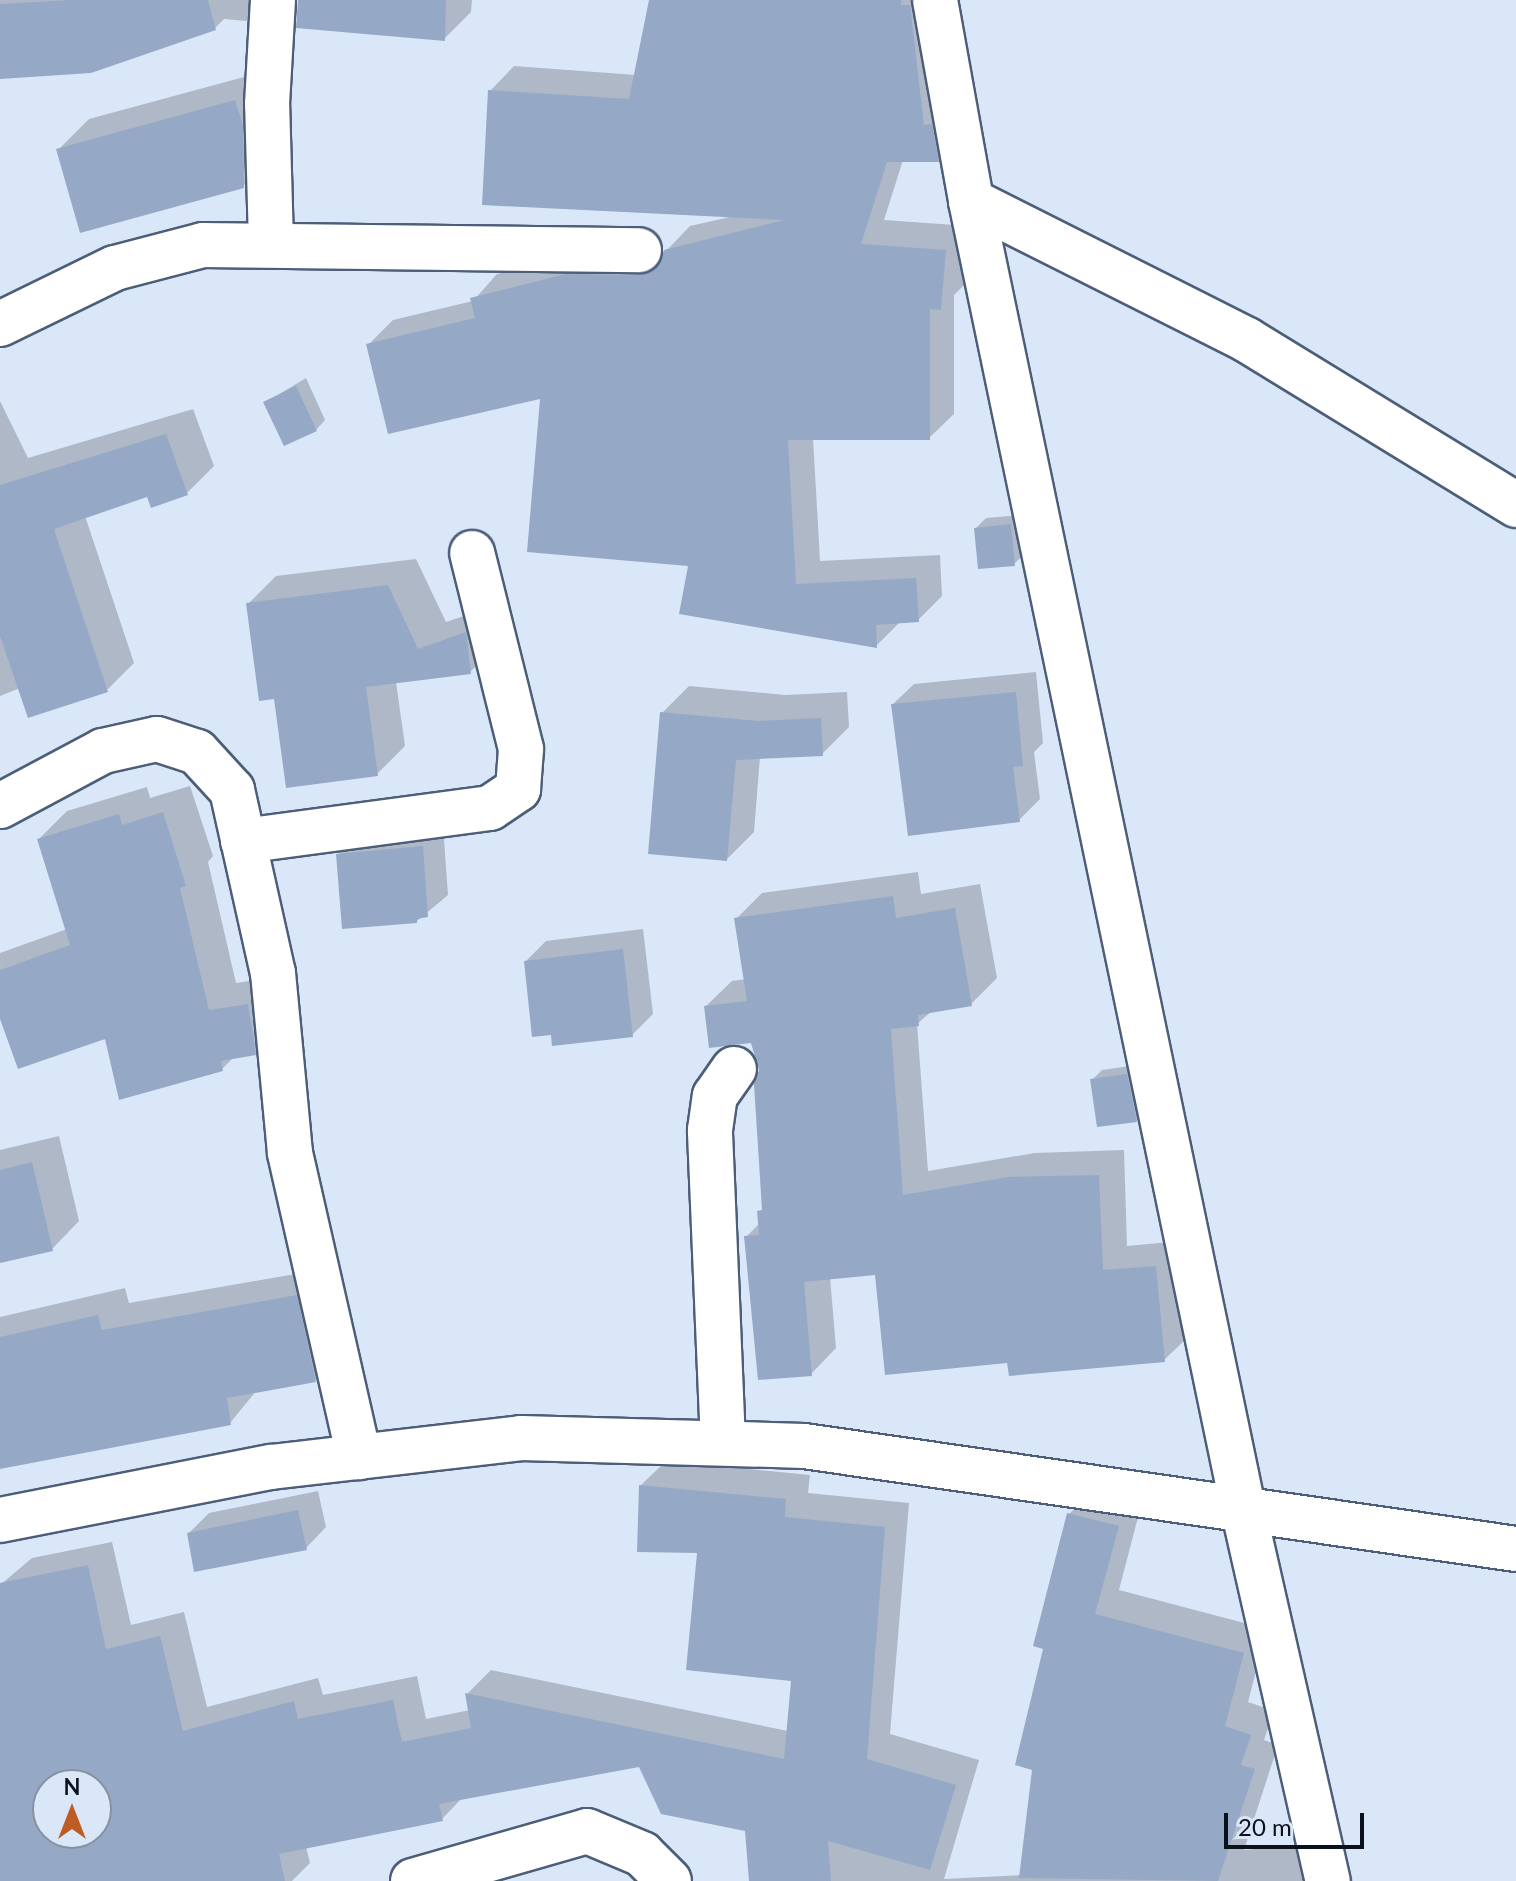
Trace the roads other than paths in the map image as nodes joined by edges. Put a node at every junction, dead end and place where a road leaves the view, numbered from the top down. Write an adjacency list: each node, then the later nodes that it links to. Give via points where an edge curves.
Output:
1 (273, 0): 4 (street, via 267,104)
2 (935, 0): 3 (street)
3 (971, 201): 7 (street, via 1247,340); 14 (street)
4 (271, 243): 5 (street); 6 (street, via 203,245 115,268)
5 (639, 250)
6 (0, 324)
7 (1516, 505)
8 (472, 553): 10 (street, via 521,749 518,789 490,808)
9 (0, 806): 10 (street, via 103,751 157,739 197,752 232,790)
10 (243, 841): 13 (street, via 273,973 290,1153)
11 (734, 1069): 12 (street, via 715,1096 710,1130)
12 (723, 1443): 13 (street, via 521,1438); 14 (street, via 804,1446)
13 (359, 1457): 15 (street, via 271,1467)
14 (1243, 1508): 16 (street); 19 (street)
15 (0, 1520)
16 (1516, 1549)
17 (413, 1881): 18 (street, via 587,1831 642,1854)
18 (669, 1881)
19 (1328, 1881)

